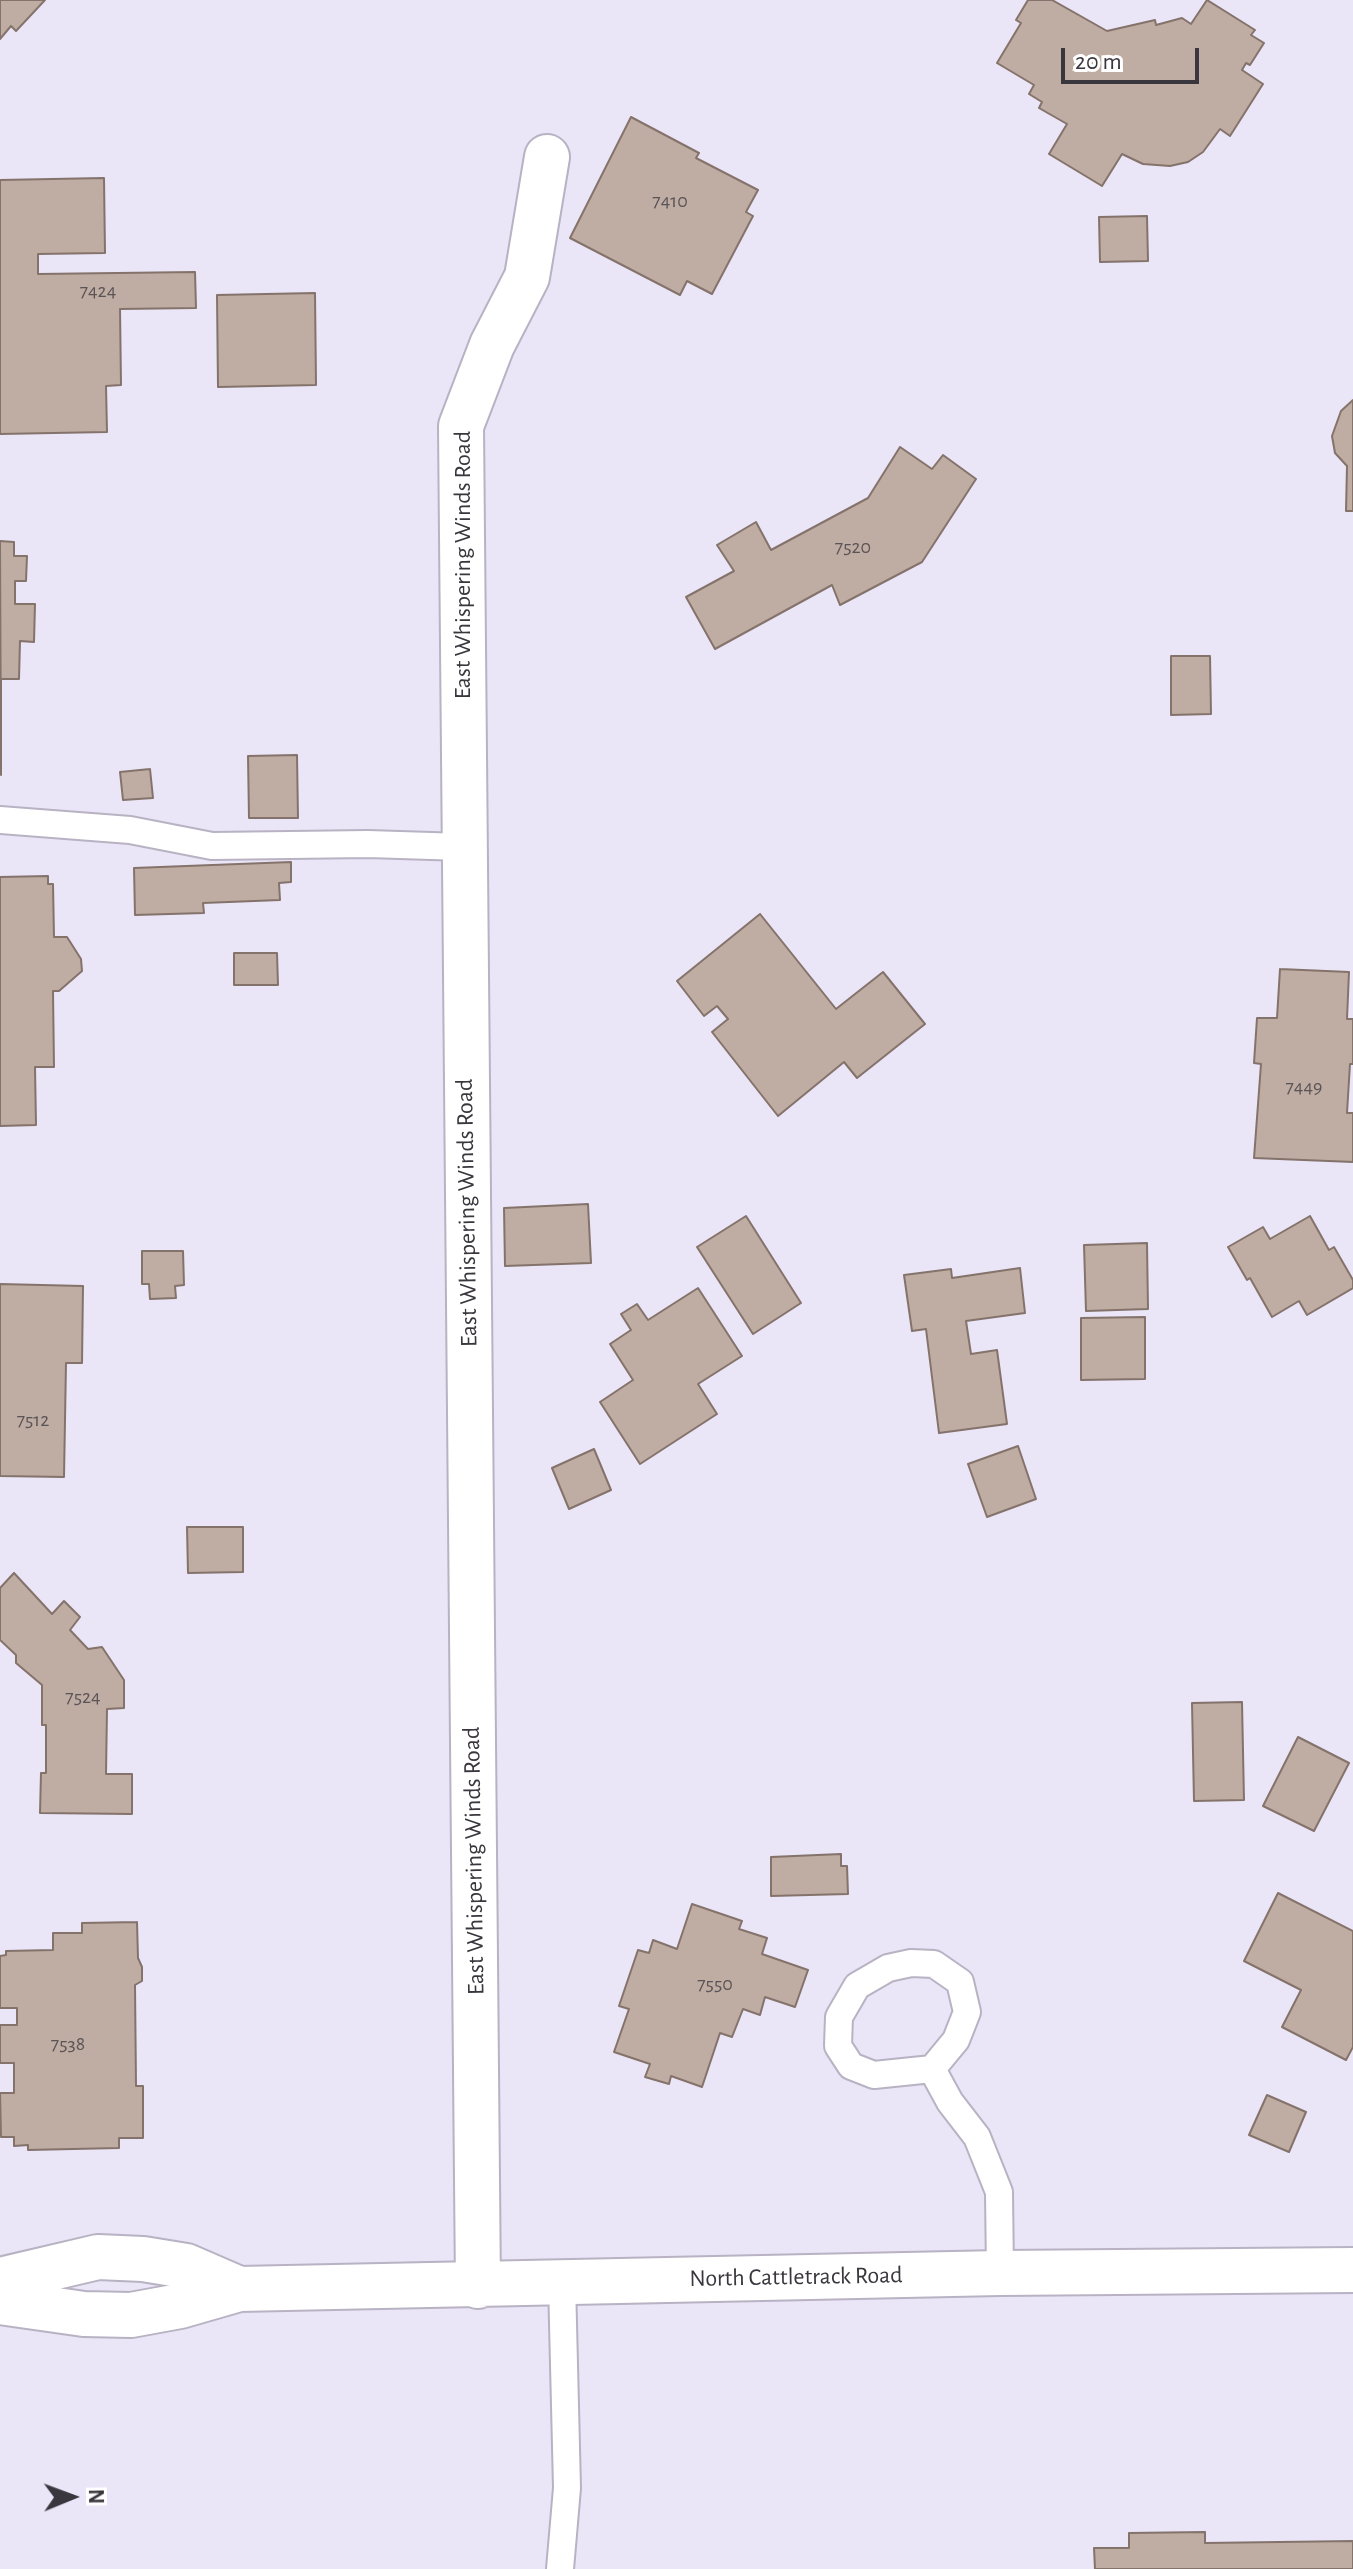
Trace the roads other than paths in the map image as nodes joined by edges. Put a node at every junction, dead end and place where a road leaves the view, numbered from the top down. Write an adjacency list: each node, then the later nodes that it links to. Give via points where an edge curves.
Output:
1 (547, 157): 3 (street, East Whispering Winds Road, via 527,277 492,345 461,426)
2 (0, 820): 3 (lane, via 130,830 212,846)
3 (463, 847): 9 (street, East Whispering Winds Road)
4 (932, 2069): 4 (lane, via 956,2040 967,2012 960,1982 934,1964 911,1963 888,1968 857,1986 839,2017 838,2046 851,2066 874,2075); 6 (lane, via 977,2137 999,2192)
5 (1353, 2270): 6 (street, North Cattletrack Road)
6 (1000, 2273): 8 (street, North Cattletrack Road)
7 (0, 2280): 10 (street, North Cattletrack Road, via 98,2257 186,2266)
8 (562, 2282): 9 (street, North Cattletrack Road); 12 (lane, via 567,2488)
9 (478, 2286): 10 (street, North Cattletrack Road)
10 (239, 2289): 11 (street, North Cattletrack Road, via 131,2315)
11 (0, 2302)
12 (560, 2569)

